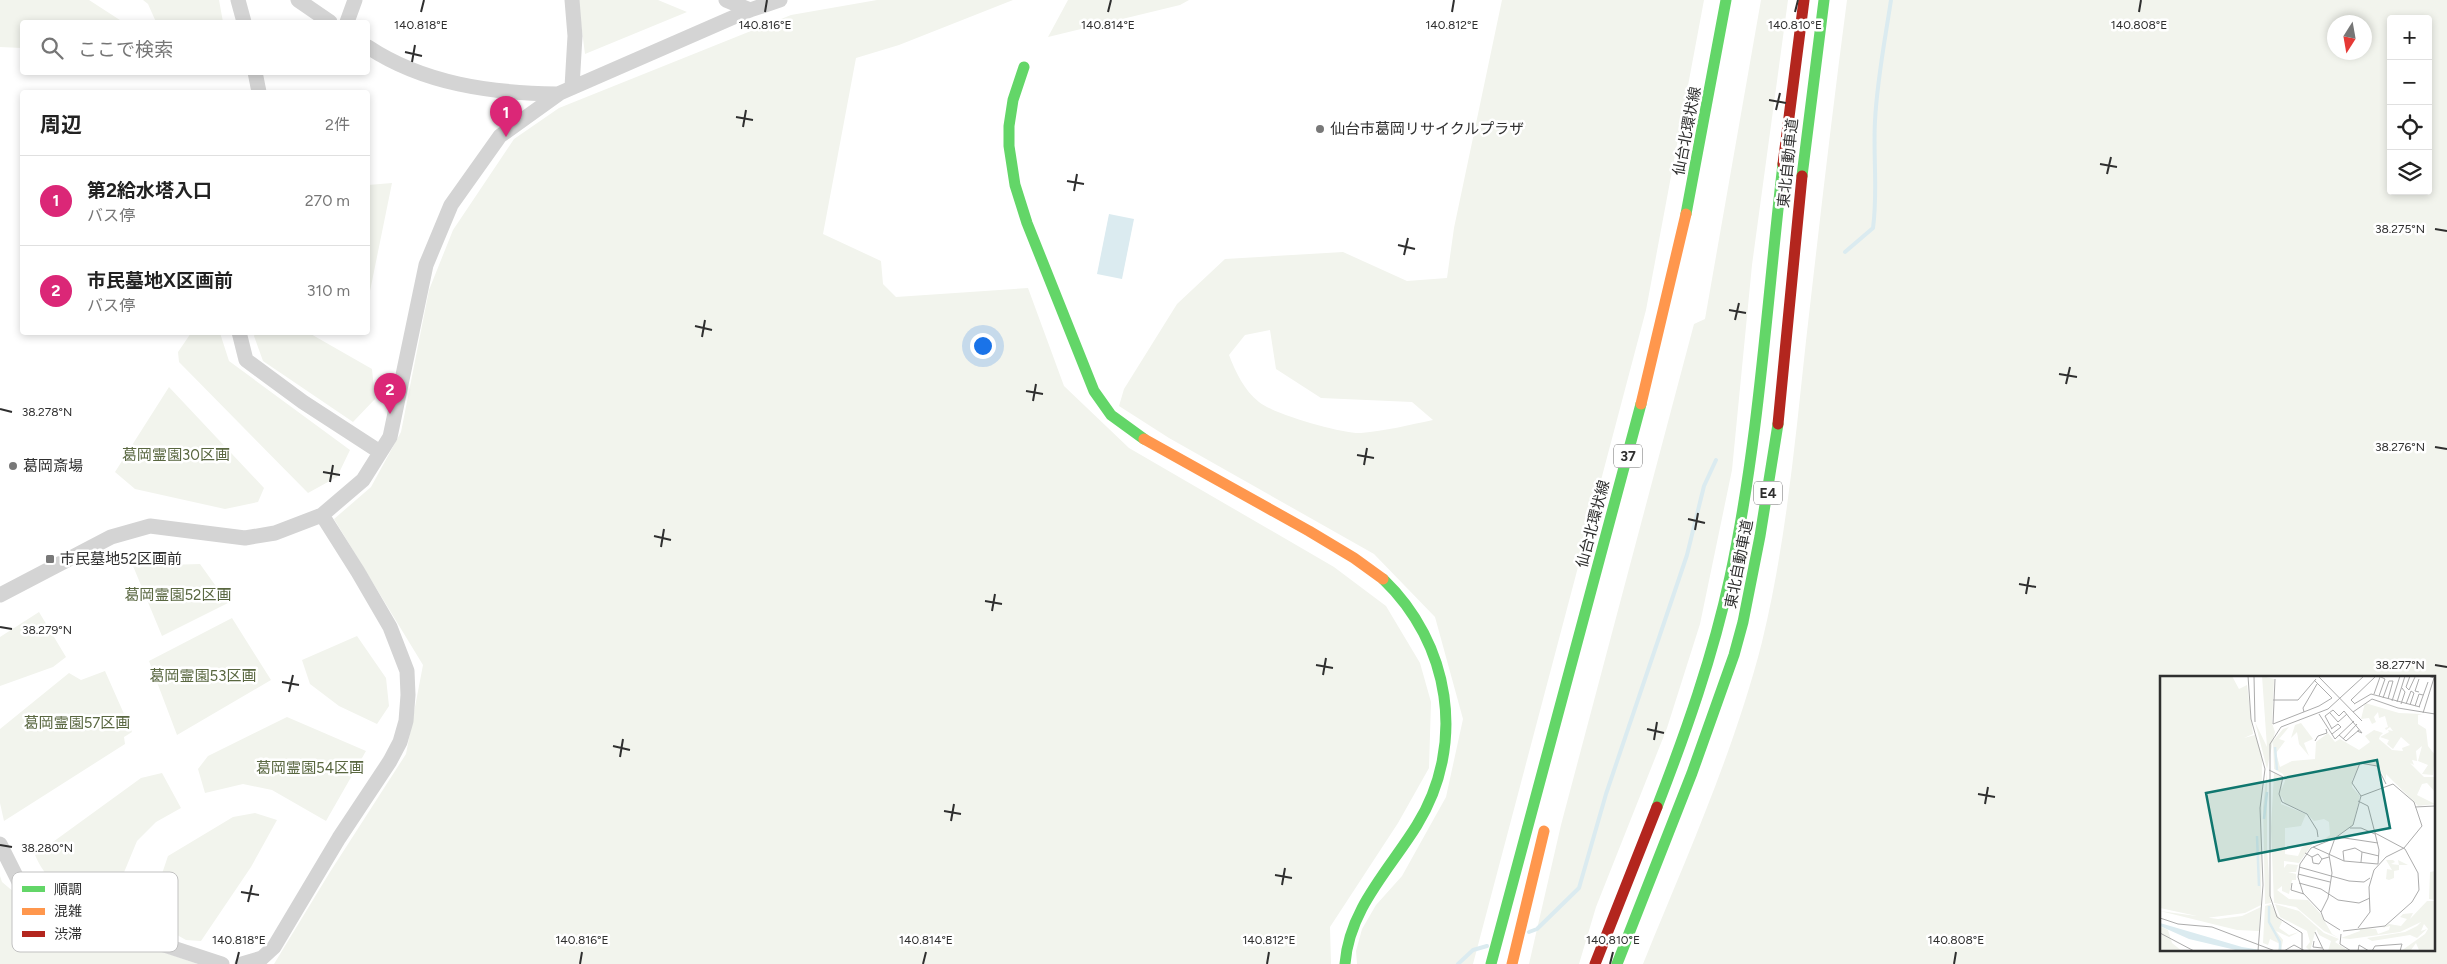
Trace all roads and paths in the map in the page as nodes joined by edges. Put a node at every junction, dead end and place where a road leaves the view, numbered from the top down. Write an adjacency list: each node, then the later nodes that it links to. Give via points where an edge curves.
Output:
1 (238, 0): 11 (street)
2 (298, 0): 12 (street)
3 (355, 0): 13 (street)
4 (572, 0): 17 (street, via 576,36)
5 (726, 0): 10 (street)
6 (780, 0): 10 (street)
7 (1726, 0): 31 (main road, 仙台北環状線 / 37, via 1686,214 1656,348)
8 (1804, 0): 33 (main road, 東北自動車道 / E4, via 1786,132 1754,427 1730,580 1699,694)
9 (1824, 0): 34 (main road, 東北自動車道 / E4, via 1806,132 1776,440 1743,622 1692,773)
10 (750, 10): 17 (street)
11 (243, 20)
12 (327, 20)
13 (348, 20)
14 (370, 48): 19 (street, via 407,68 441,80 498,91)
15 (1024, 67): 30 (main road, via 1012,104 1009,134 1015,189 1090,385 1105,408 1152,444 1330,544 1380,576 1414,618 1436,661 1442,680 1447,730 1436,783 1422,817 1360,909 1346,945)
16 (256, 75): 18 (street)
17 (572, 87): 19 (street)
18 (259, 90)
19 (557, 94): 21 (street, via 500,136 451,205 426,265 390,437)
20 (240, 335): 21 (street, via 246,360)
21 (380, 452): 22 (street, via 363,480)
22 (322, 515): 23 (street, via 275,533 245,538 150,526 111,536); 29 (street, via 390,626 407,671 406,721 390,761 339,838 274,947 262,958)
23 (0, 595)
24 (1548, 816): 32 (main road)
25 (0, 844): 26 (street)
26 (14, 872)
27 (178, 950): 28 (street)
28 (222, 964)
29 (242, 964)
30 (1345, 964)
31 (1491, 964)
32 (1512, 964)
33 (1595, 964)
34 (1617, 964)

